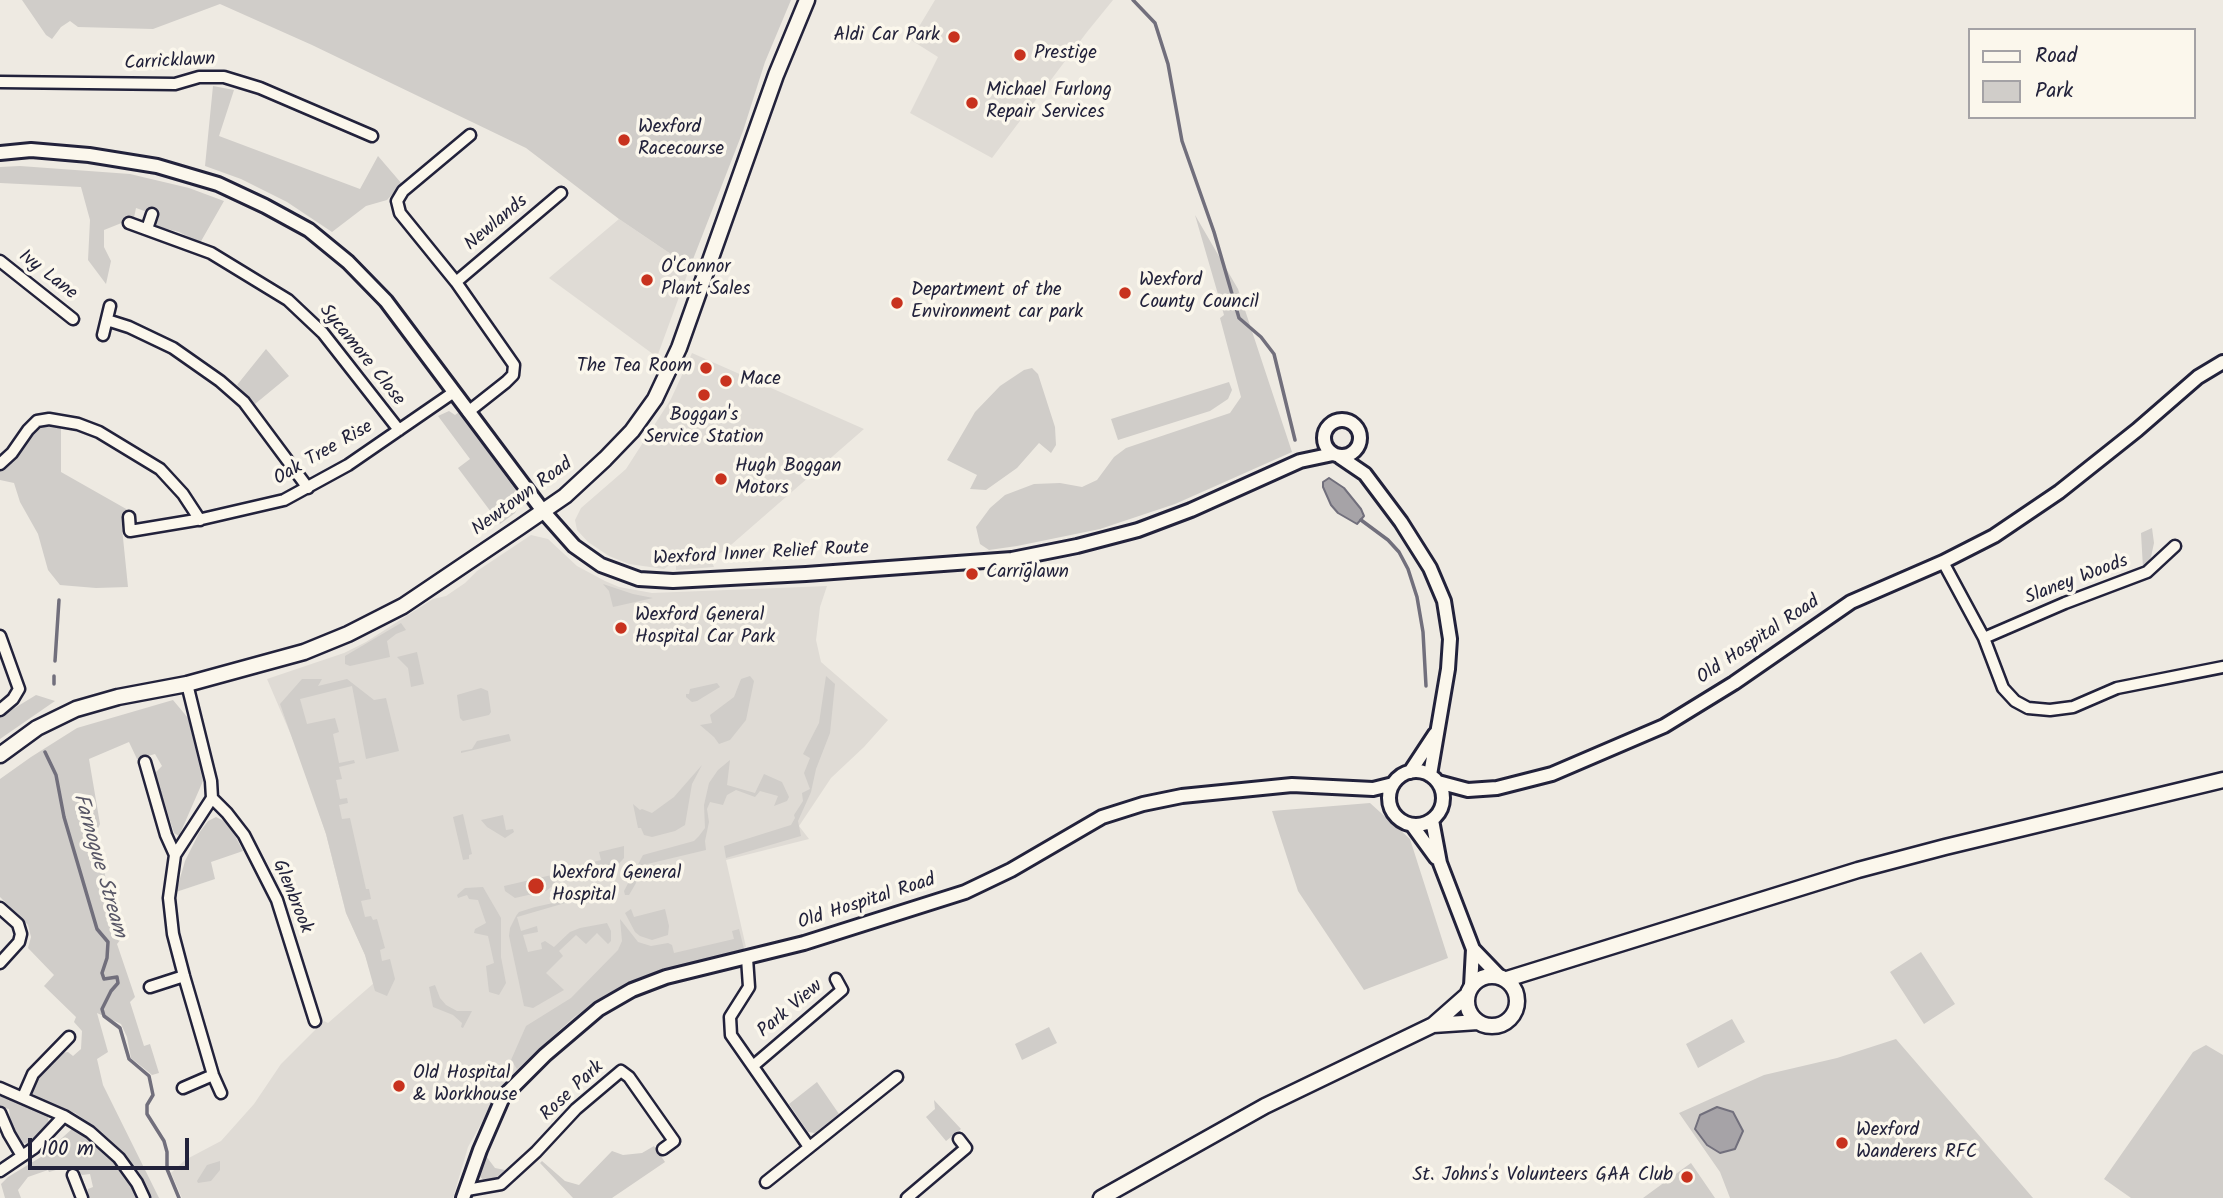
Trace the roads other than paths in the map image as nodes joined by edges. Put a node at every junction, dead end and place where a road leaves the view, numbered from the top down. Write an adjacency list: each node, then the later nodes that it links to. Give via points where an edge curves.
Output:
1 (807, 0): 27 (main road, Newtown Road, via 679,348 655,399 605,459)
2 (0, 82): 4 (street, Carricklawn, via 175,84 224,77)
3 (470, 135): 11 (street, via 397,201 400,213)
4 (372, 136)
5 (0, 153): 17 (street, Wexford Inner Relief Route, via 31,150 125,159 218,184 265,206 309,230 348,262 386,301)
6 (561, 193): 11 (street, Newlands)
7 (152, 214): 9 (street)
8 (129, 223): 9 (street, Sycamore Close)
9 (147, 229): 19 (street, Sycamore Close, via 211,253 288,300 323,332)
10 (0, 261): 13 (street, Ivy Lane)
11 (456, 282): 18 (street, via 514,365 513,375)
12 (110, 306): 14 (street)
13 (73, 319)
14 (107, 320): 15 (street); 26 (street, via 172,347 220,381 244,402)
15 (103, 335)
16 (2223, 362): 31 (street, Old Hospital Road, via 2198,377 2059,492 1994,536)
17 (454, 392): 18 (street, Wexford Inner Relief Route); 19 (street, Oak Tree Rise)
18 (468, 412): 27 (street, Wexford Inner Relief Route)
19 (399, 430): 26 (street, Oak Tree Rise)
20 (1324, 436): 21 (street, via 1337,420 1351,422 1360,433); 22 (street, via 1328,450); 23 (street, Wexford Inner Relief Route)
21 (1359, 447): 22 (street, via 1354,453); 25 (street)
22 (1337, 456): 23 (street, Wexford Inner Relief Route); 25 (street)
23 (1300, 461): 27 (street, Wexford Inner Relief Route, via 1161,522 1077,546 1012,558 806,574 639,579 587,556)
24 (0, 464): 29 (street, via 37,421 78,424 160,469)
25 (1365, 474): 37 (street, via 1430,568 1444,601 1450,639)
26 (308, 488): 29 (street, Oak Tree Rise, via 279,501)
27 (543, 511): 35 (main road, Newtown Road, via 403,606 348,634 304,652)
28 (128, 517): 29 (street, Oak Tree Rise, via 130,531)
29 (200, 520)
30 (2175, 546): 33 (street, Slaney Woods, via 2147,572)
31 (1943, 562): 33 (street); 45 (street, Old Hospital Road, via 1851,602 1664,726 1552,774)
32 (0, 636): 36 (street, via 19,689)
33 (1984, 638): 34 (street, via 2004,688 2028,708 2073,707 2117,688)
34 (2223, 667)
35 (187, 684): 38 (main road, Newtown Road, via 76,709 37,728); 46 (street)
36 (0, 710)
37 (1436, 732): 40 (street); 41 (street)
38 (0, 755)
39 (145, 762): 51 (street)
40 (1410, 772): 41 (street); 43 (street)
41 (1434, 778): 45 (street, Old Hospital Road); 47 (street)
42 (2223, 780): 57 (main road, via 1871,867)
43 (1393, 784): 44 (street, Old Hospital Road); 48 (street)
44 (1373, 789): 48 (street); 55 (street, Old Hospital Road, via 1292,785 1143,803 1102,817 965,892)
45 (1468, 790): 47 (street, Old Hospital Road)
46 (212, 798): 51 (street); 64 (street, Glenbrook, via 244,835 277,900)
47 (1443, 802): 49 (street)
48 (1390, 804): 50 (street, via 1394,814)
49 (1432, 820): 50 (street); 52 (street)
50 (1412, 825): 52 (street)
51 (175, 855): 58 (street, via 170,916)
52 (1440, 863): 54 (street)
53 (0, 908): 56 (street, via 18,924 21,934 19,943)
54 (1473, 949): 59 (street); 62 (street)
55 (747, 958): 68 (street, Park View, via 749,987 730,1017 729,1027); 84 (street, Old Hospital Road, via 666,977 599,1009 503,1097)
56 (0, 963)
57 (1543, 970): 59 (main road); 63 (main road)
58 (184, 976): 61 (street); 69 (street)
59 (1503, 977): 62 (main road, via 1488,975); 63 (main road)
60 (836, 979): 68 (street, Park View, via 842,990)
61 (150, 987)
62 (1469, 990): 65 (main road, via 1467,1005); 66 (main road)
63 (1518, 996): 65 (main road, via 1514,1015 1506,1022 1497,1026)
64 (315, 1021)
65 (1478, 1022): 66 (main road)
66 (1433, 1025): 88 (main road, via 1265,1106)
67 (69, 1037): 74 (street, via 33,1074)
68 (753, 1066): 78 (street, Park View)
69 (213, 1076): 72 (street); 73 (street)
70 (897, 1077): 78 (street)
71 (0, 1088): 74 (street)
72 (183, 1088)
73 (221, 1093)
74 (23, 1097): 76 (street)
75 (0, 1113): 80 (street)
76 (64, 1116): 80 (street); 86 (street, via 119,1158)
77 (959, 1139): 87 (street, via 966,1148)
78 (809, 1147): 83 (street)
79 (663, 1149): 84 (street, Rose Park, via 674,1141 621,1071 501,1184)
80 (22, 1156): 81 (street)
81 (0, 1171)
82 (74, 1175): 85 (street)
83 (766, 1182)
84 (465, 1194)
85 (82, 1198)
86 (144, 1198)
87 (906, 1198)
88 (1101, 1198)

